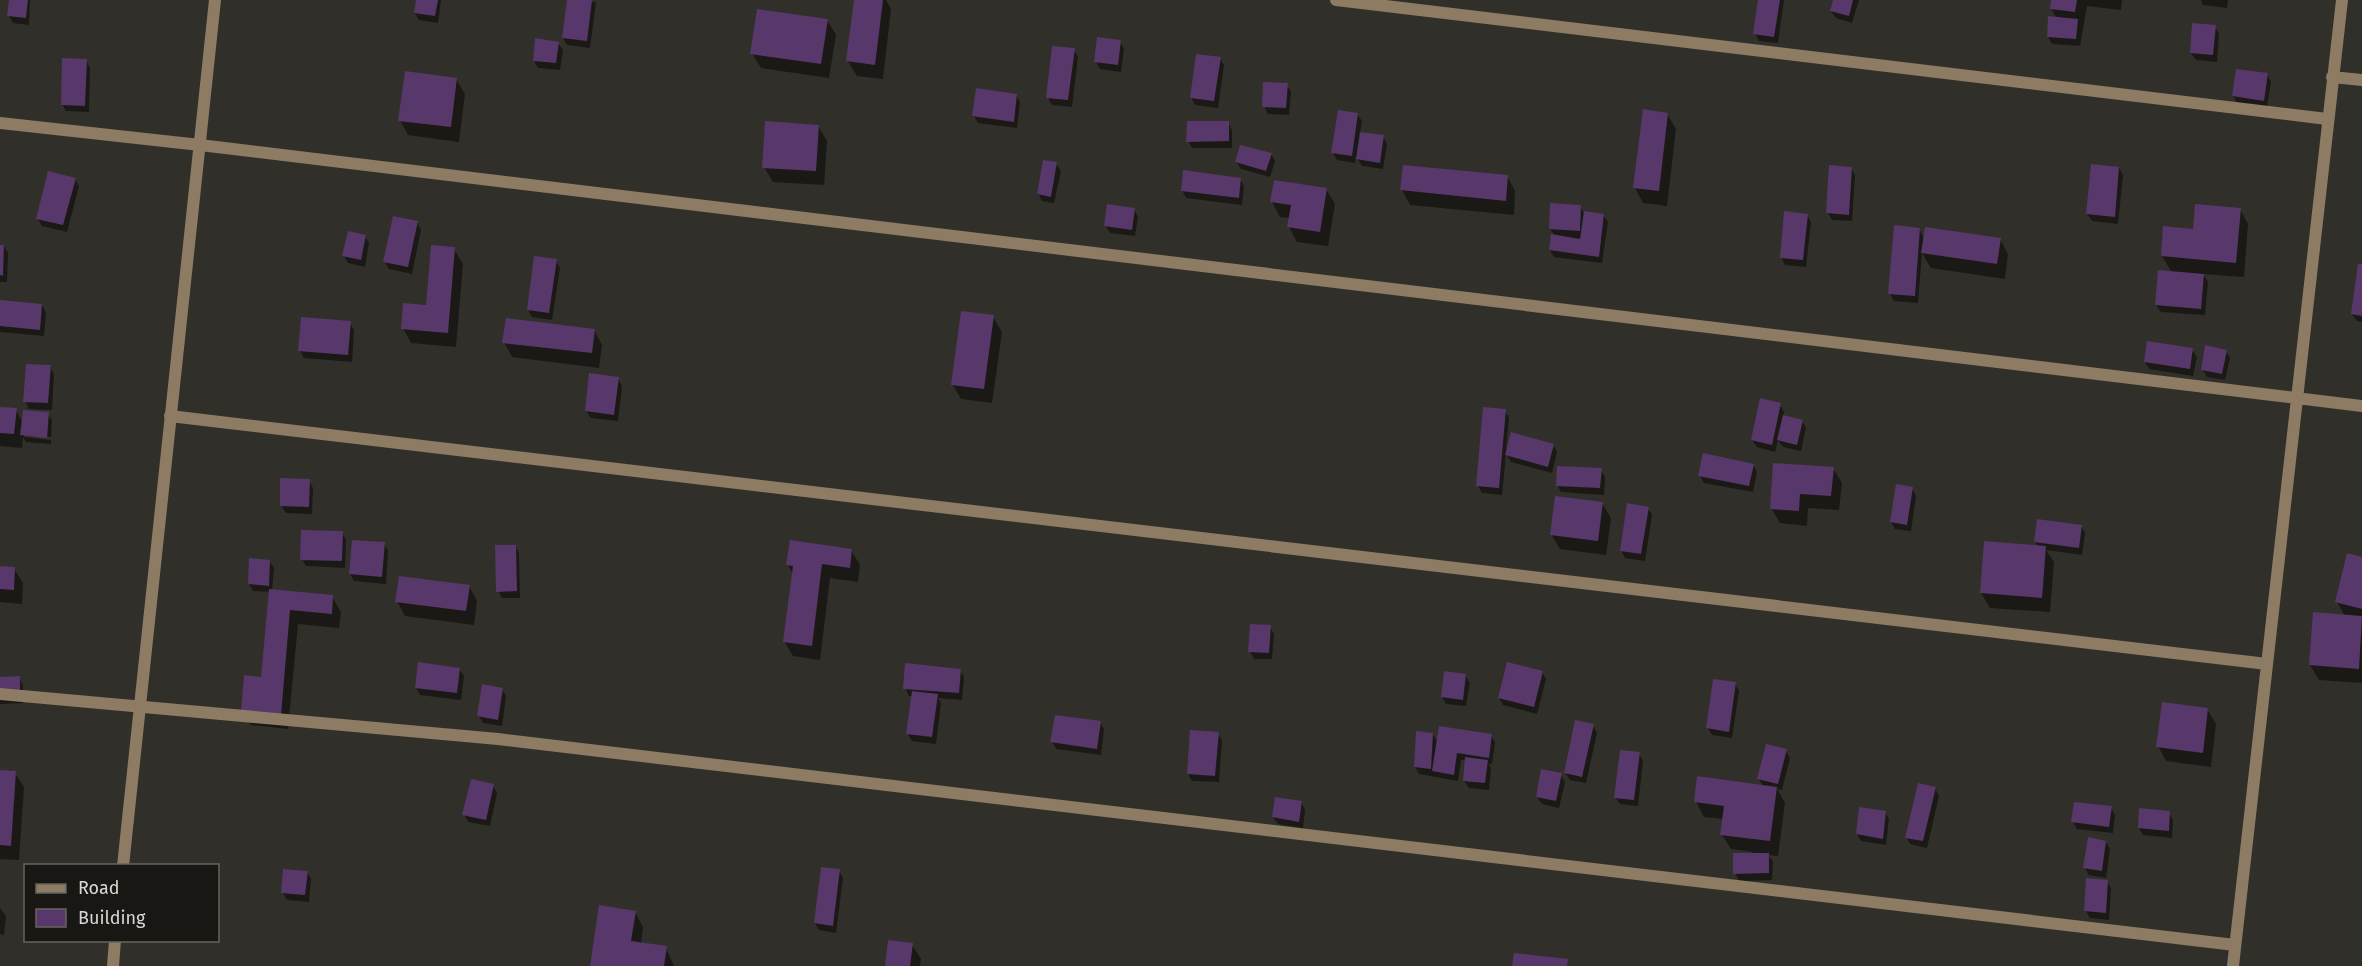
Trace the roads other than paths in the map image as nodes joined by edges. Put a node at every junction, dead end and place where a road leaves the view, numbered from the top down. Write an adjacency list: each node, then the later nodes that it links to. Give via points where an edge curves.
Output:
1 (215, 0): 8 (street)
2 (1336, 0): 6 (street)
3 (2342, 0): 4 (street)
4 (2332, 77): 5 (street); 6 (street)
5 (2362, 80)
6 (2327, 119): 9 (street)
7 (0, 123): 8 (street)
8 (200, 145): 9 (street); 11 (street)
9 (2296, 398): 10 (street); 12 (street)
10 (2362, 406)
11 (170, 416): 12 (street); 14 (street)
12 (2267, 664): 17 (street)
13 (0, 694): 14 (street)
14 (140, 706): 15 (street); 17 (street, via 510,741)
15 (123, 864)
16 (115, 942): 18 (street)
17 (2235, 945): 19 (street)
18 (112, 966)
19 (2233, 966)

